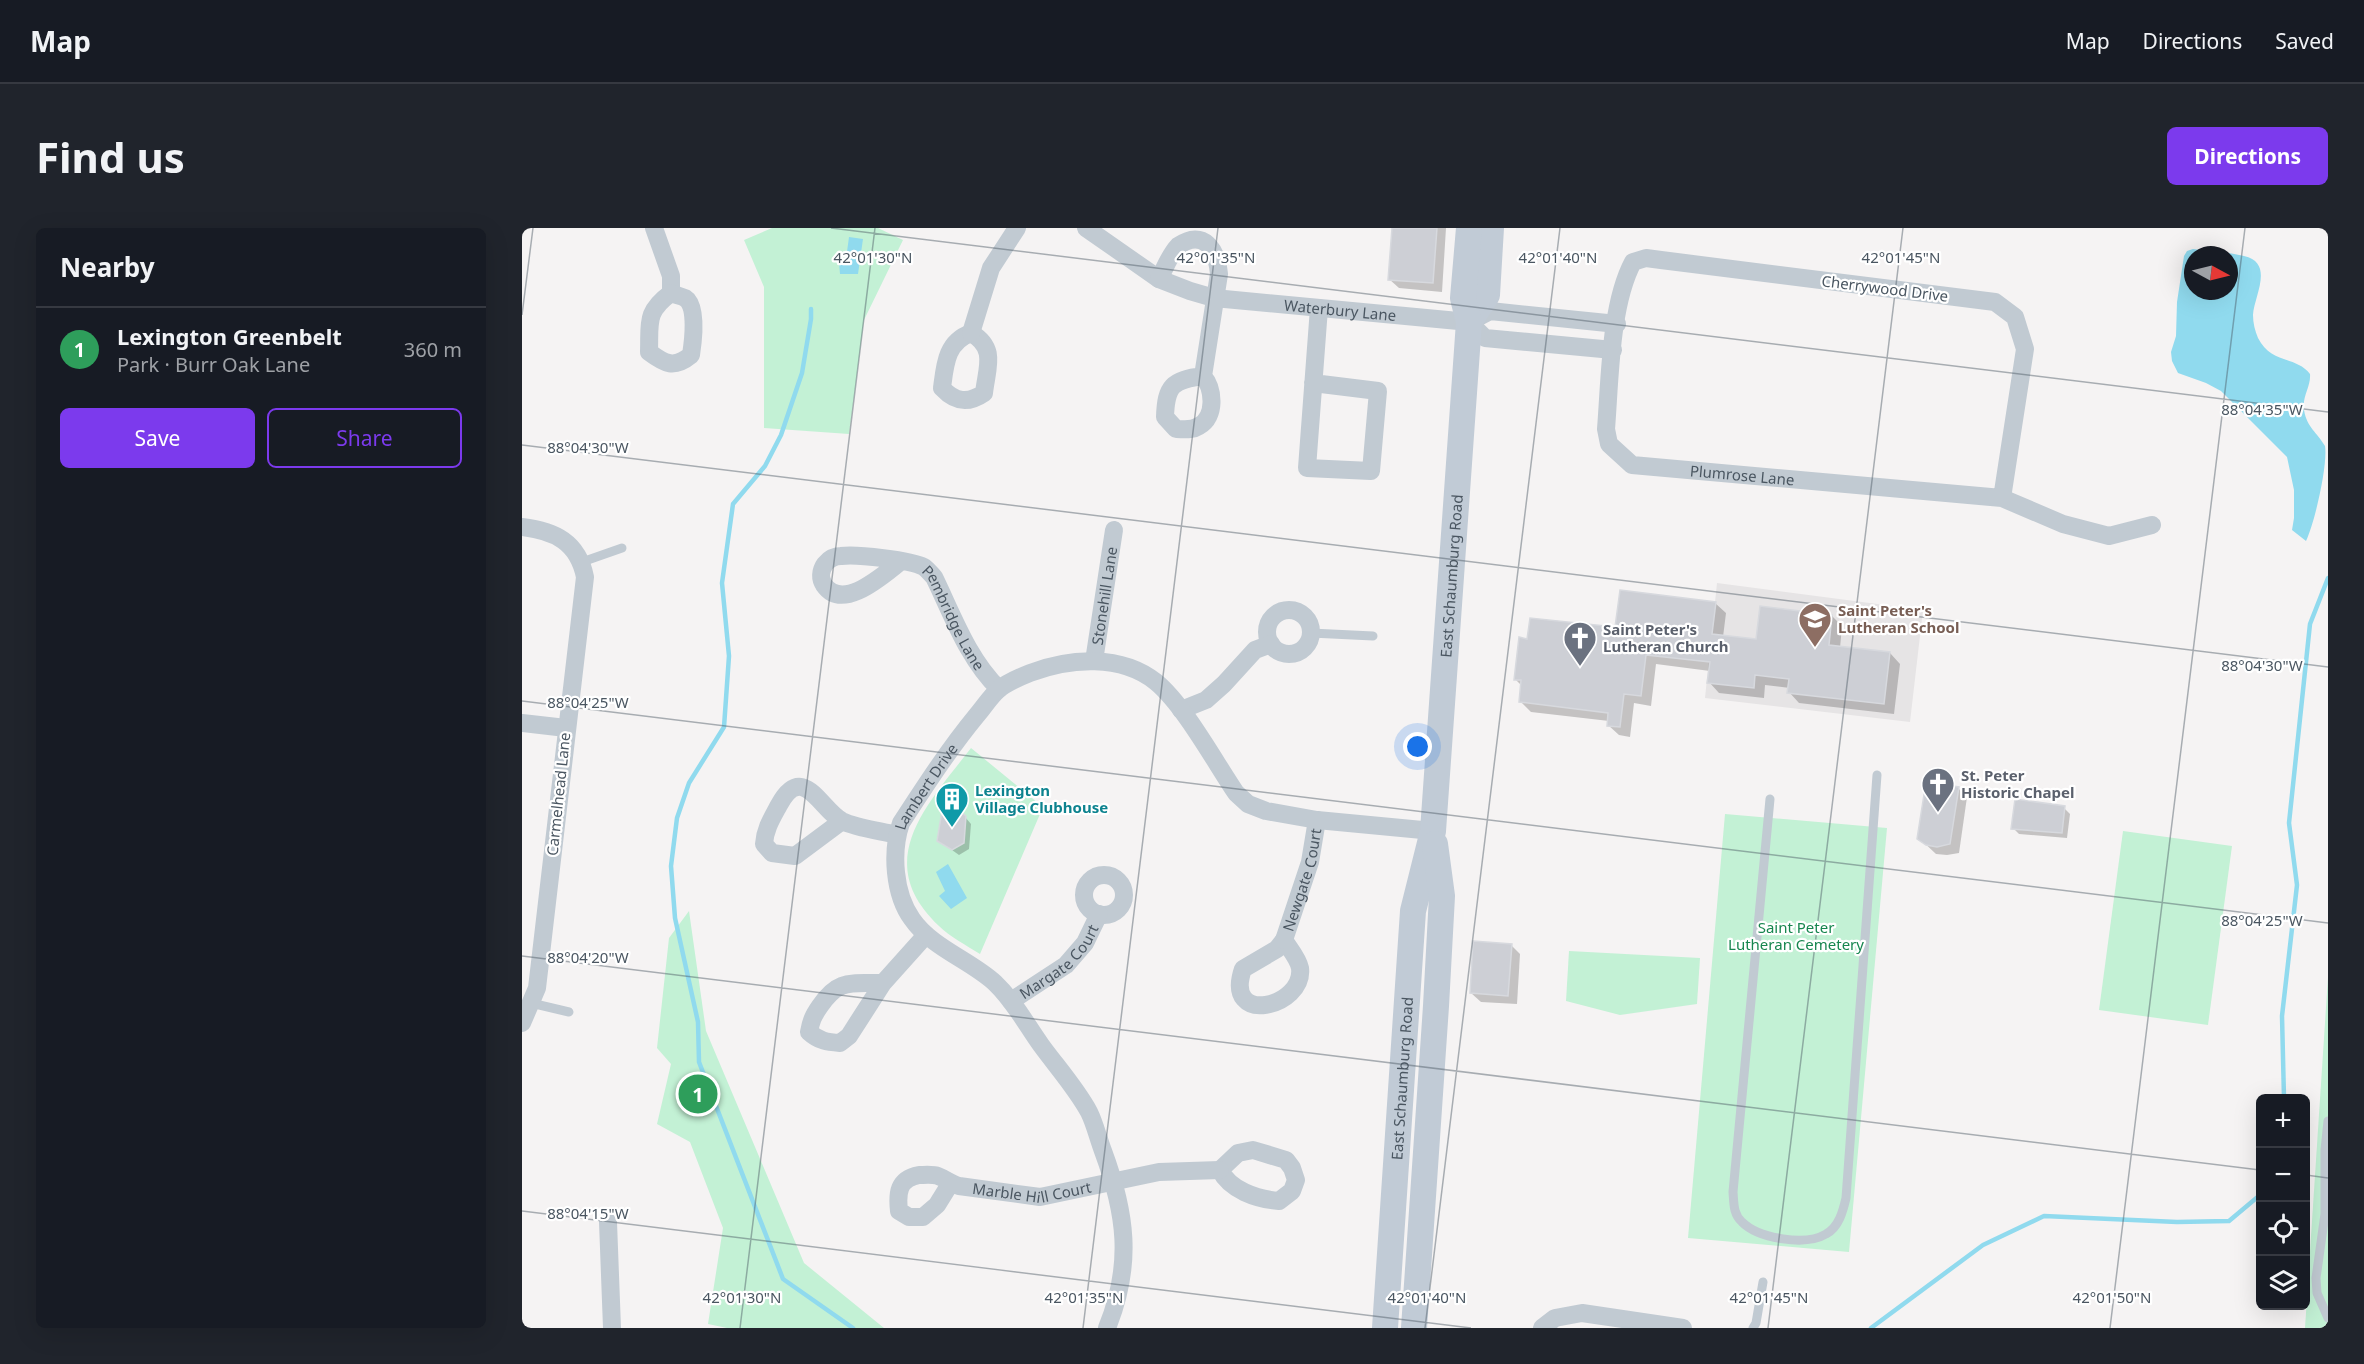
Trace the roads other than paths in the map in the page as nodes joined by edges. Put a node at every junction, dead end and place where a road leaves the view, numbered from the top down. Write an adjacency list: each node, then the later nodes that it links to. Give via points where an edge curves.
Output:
1 (654, 228): 7 (street, via 671,276)
2 (1017, 228): 12 (street, via 991,268)
3 (1086, 228): 6 (street, Waterbury Lane)
4 (1469, 228): 10 (main road, East Schaumburg Road, via 1463,298)
5 (1491, 228): 10 (main road, East Schaumburg Road, via 1487,295)
6 (1160, 279): 8 (street, Waterbury Lane); 8 (street, via 1176,248 1186,238 1206,238 1217,257 1219,274)
7 (671, 293)
8 (1214, 298): 9 (street, Waterbury Lane); 14 (street)
9 (1319, 308): 10 (street, Waterbury Lane); 15 (street)
10 (1469, 322): 11 (street, Waterbury Lane, via 1490,311); 13 (street, via 1485,338); 35 (main road, East Schaumburg Road)
11 (1617, 324): 13 (street, Plumrose Lane); 16 (street, Cherrywood Drive, via 1624,279 1633,262 1646,258 1995,302 2015,317 2025,349)
12 (971, 333)
13 (1613, 350): 16 (street, Plumrose Lane, via 1606,429 1610,444 1632,465)
14 (1203, 376)
15 (1313, 383): 15 (street, via 1306,468 1371,471 1378,391)
16 (2002, 498): 17 (street, Plumrose Lane, via 2063,524 2109,536)
17 (2152, 525)
18 (522, 527): 21 (street, via 554,534 571,546)
19 (1114, 530): 26 (street, Stonehill Lane)
20 (622, 548): 21 (lane)
21 (582, 562): 30 (street, Carmelhead Lane, via 585,577)
22 (900, 562): 27 (street, Pembridge Lane, via 924,568 934,577 974,659)
23 (1311, 633): 24 (lane); 25 (street, via 1306,645 1295,653 1281,652); 25 (street, via 1301,614 1280,612 1267,629)
24 (1373, 636)
25 (1271, 644): 28 (street, via 1255,650 1206,700)
26 (1094, 661): 27 (street, Lambert Drive, via 1046,667); 28 (street, Lambert Drive, via 1139,671 1157,683)
27 (999, 689): 36 (street, Lambert Drive, via 924,788)
28 (1181, 710): 33 (street, Lambert Drive, via 1236,793 1248,804)
29 (522, 723): 30 (street)
30 (566, 728): 42 (street, Carmelhead Lane, via 537,988)
31 (1877, 775): 32 (lane, via 1846,1198 1836,1225 1827,1233 1801,1240 1750,1228 1734,1210)
32 (1770, 799)
33 (1317, 820): 35 (street, Lambert Drive); 39 (street, Newgate Court, via 1310,862)
34 (842, 821): 36 (street)
35 (1433, 831): 54 (main road, East Schaumburg Road, via 1413,911); 55 (main road, East Schaumburg Road, via 1442,896)
36 (897, 835): 38 (street, Lambert Drive, via 899,892 912,919)
37 (1099, 914): 41 (street, Margate Court, via 1085,943 1065,965)
38 (926, 935): 40 (street); 41 (street, Lambert Drive, via 994,982)
39 (1284, 940)
40 (883, 983)
41 (1011, 1001): 47 (street, Lambert Drive, via 1089,1113)
42 (531, 1003): 43 (lane); 44 (street, Carmelhead Lane)
43 (569, 1012)
44 (522, 1023)
45 (2328, 1121): 51 (lane, via 2326,1204 2316,1278 2317,1293)
46 (1220, 1170): 47 (street, Marble Hill Court, via 1159,1173)
47 (1114, 1182): 48 (street, Marble Hill Court, via 1040,1197); 52 (street, Lambert Drive, via 1125,1258)
48 (950, 1184)
49 (608, 1222): 53 (street)
50 (1763, 1282): 58 (lane)
51 (2328, 1318)
52 (1108, 1327)
53 (612, 1328)
54 (1385, 1328)
55 (1414, 1328)
56 (1542, 1328): 57 (street, via 1555,1318 1582,1313)
57 (1683, 1328)
58 (1753, 1328)

